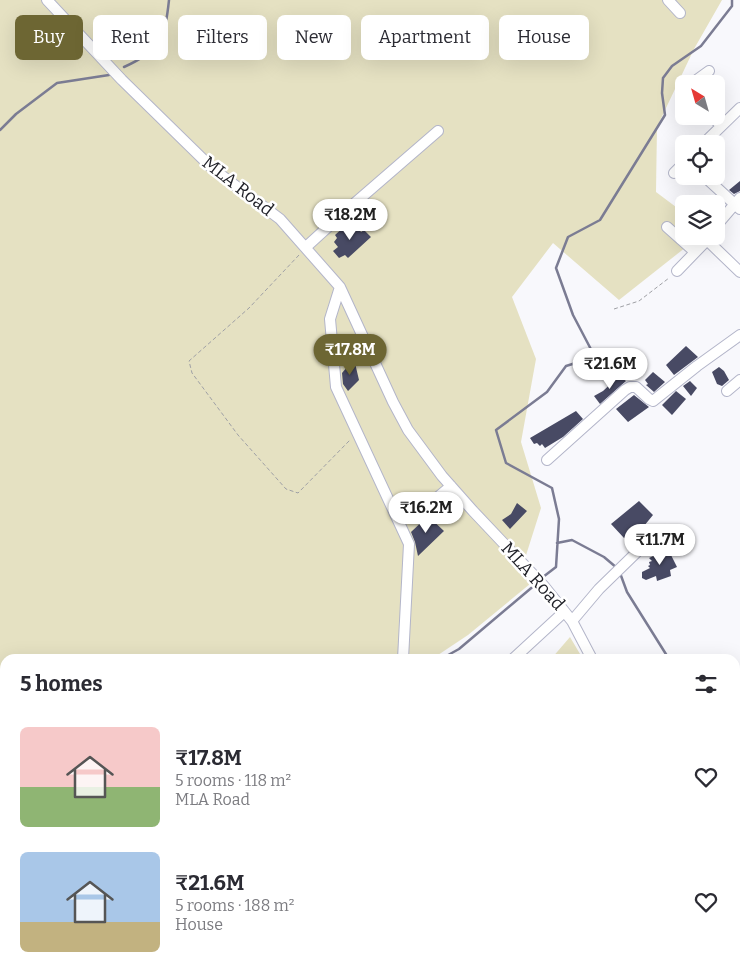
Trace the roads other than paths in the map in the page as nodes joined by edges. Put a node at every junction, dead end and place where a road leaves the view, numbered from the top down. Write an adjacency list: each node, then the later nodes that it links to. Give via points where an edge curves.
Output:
1 (47, 0): 16 (street, MLA Road, via 122,80 213,169 280,219)
2 (668, 0): 3 (street)
3 (680, 13)
4 (710, 71): 5 (street)
5 (704, 75)
6 (740, 108): 7 (street)
7 (721, 126): 9 (street)
8 (438, 131): 16 (street)
9 (712, 135)
10 (715, 185): 11 (street)
11 (738, 204): 12 (street)
12 (725, 217)
13 (667, 227): 17 (street)
14 (702, 245): 17 (street)
15 (715, 245): 19 (street)
16 (306, 248): 20 (street, MLA Road)
17 (695, 252): 18 (street)
18 (677, 271)
19 (740, 272)
20 (340, 287): 25 (street, MLA Road, via 408,430); 30 (street, via 330,319 336,387 409,544)
21 (740, 335): 24 (street, via 653,400 636,387 624,390)
22 (740, 380): 23 (street)
23 (727, 391)
24 (547, 460)
25 (451, 486): 26 (street); 28 (street, MLA Road)
26 (420, 512)
27 (637, 552): 29 (street)
28 (564, 612): 29 (street, MLA Road); 31 (street)
29 (572, 621): 32 (street, MLA Road)
30 (403, 654)
31 (518, 654)
32 (589, 654)

